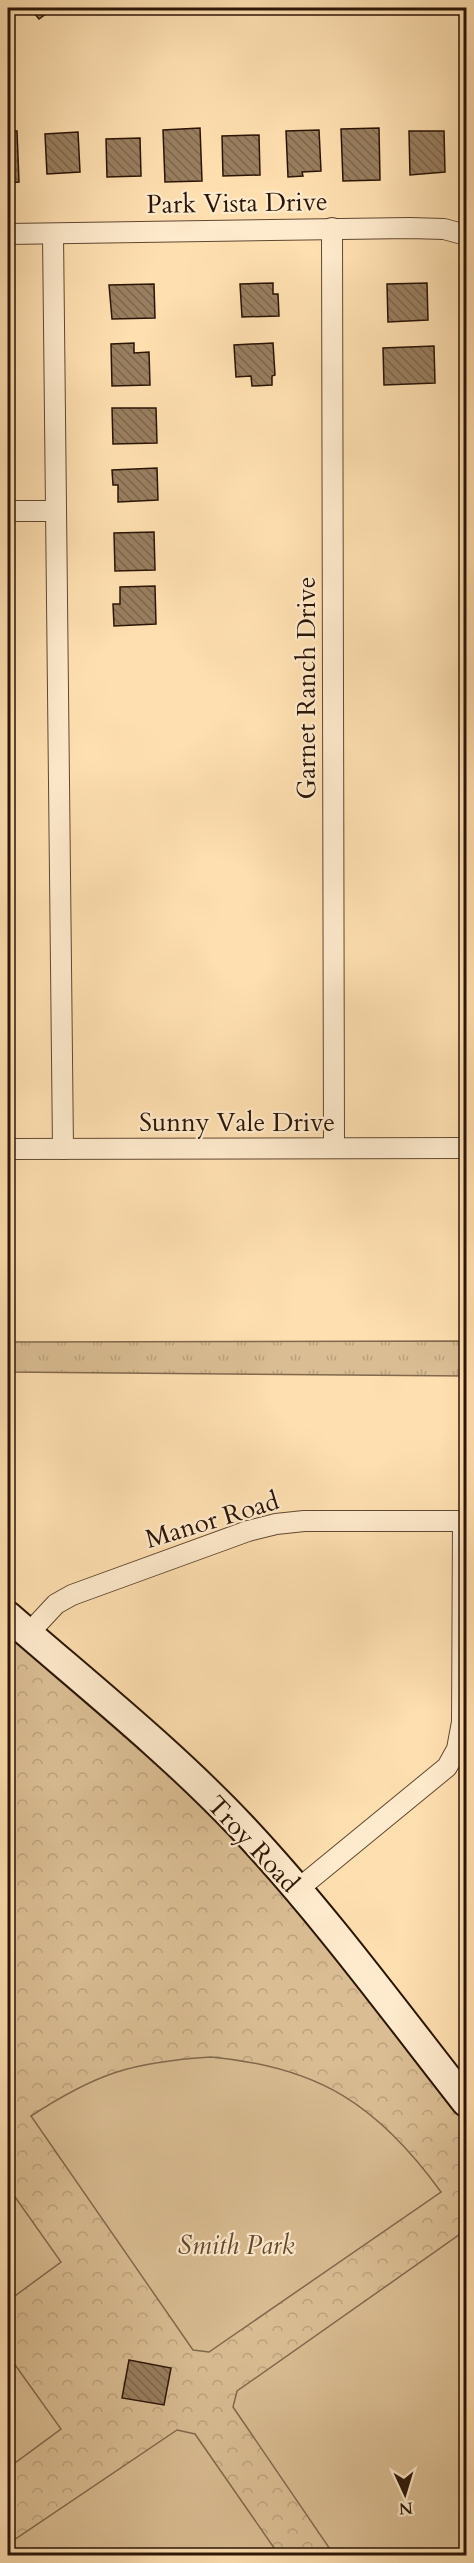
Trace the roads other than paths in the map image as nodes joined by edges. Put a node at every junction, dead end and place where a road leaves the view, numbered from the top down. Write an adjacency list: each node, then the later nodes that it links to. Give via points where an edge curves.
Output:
1 (332, 228): 3 (street, Park Vista Drive); 4 (street, Park Vista Drive, via 444,230); 7 (street, Garnet Ranch Drive)
2 (8, 234): 3 (street, Park Vista Drive)
3 (53, 234): 6 (street)
4 (466, 235)
5 (8, 511): 6 (street)
6 (56, 511): 10 (street)
7 (334, 1148): 8 (street, Sunny Vale Drive); 10 (street, Sunny Vale Drive)
8 (466, 1148)
9 (8, 1149): 10 (street, Sunny Vale Drive)
10 (63, 1149)
11 (465, 1521): 13 (street, Manor Road, via 304,1521 248,1531 72,1595 56,1604); 14 (street, via 462,1722 457,1749 447,1767)
12 (8, 1616): 13 (street, Troy Road)
13 (28, 1634): 14 (street, Troy Road, via 241,1826)
14 (297, 1890): 15 (street, Troy Road)
15 (466, 2102)

